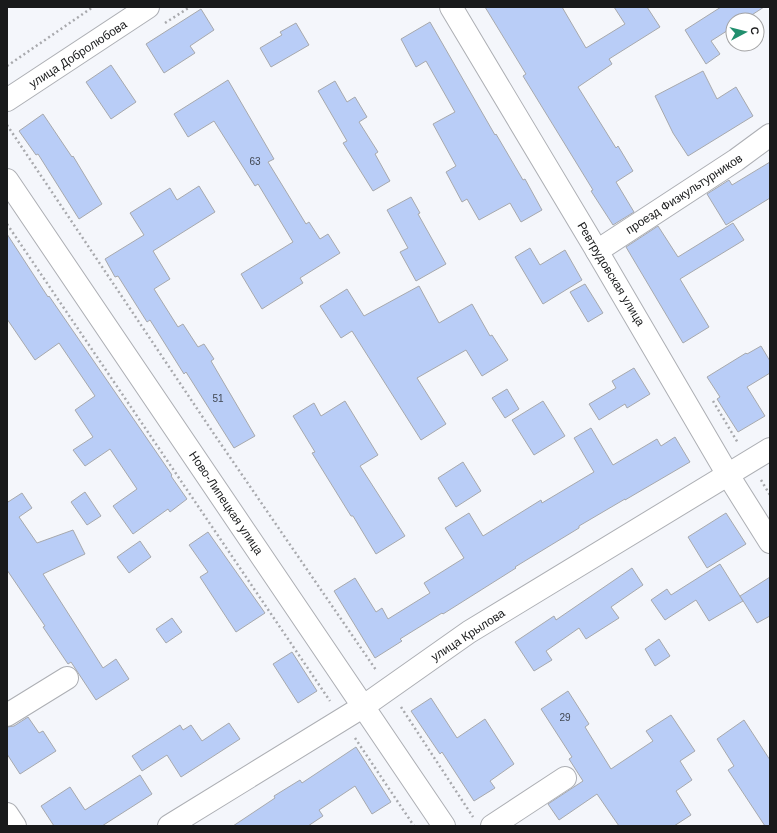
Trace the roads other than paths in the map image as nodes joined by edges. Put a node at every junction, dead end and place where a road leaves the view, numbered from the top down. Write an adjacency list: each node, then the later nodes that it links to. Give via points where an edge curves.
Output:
1 (148, 7): 3 (street, улица Добролюбова)
2 (451, 7): 6 (street, Ревтрудовская улица)
3 (7, 100)
4 (770, 135): 6 (street, проезд Физкультурников)
5 (7, 180): 11 (street, Ново-Липецкая улица)
6 (597, 251): 8 (street, Ревтрудовская улица)
7 (770, 449): 8 (street, улица Крылова)
8 (728, 475): 9 (street, Ревтрудовская улица); 11 (street, улица Крылова, via 469,632)
9 (770, 542)
10 (67, 678): 12 (street)
11 (364, 706): 17 (street, улица Крылова); 18 (street, Ново-Липецкая улица)
12 (7, 715)
13 (565, 778): 15 (street)
14 (7, 814): 16 (street)
15 (483, 823)
16 (15, 826)
17 (169, 826)
18 (444, 826)

